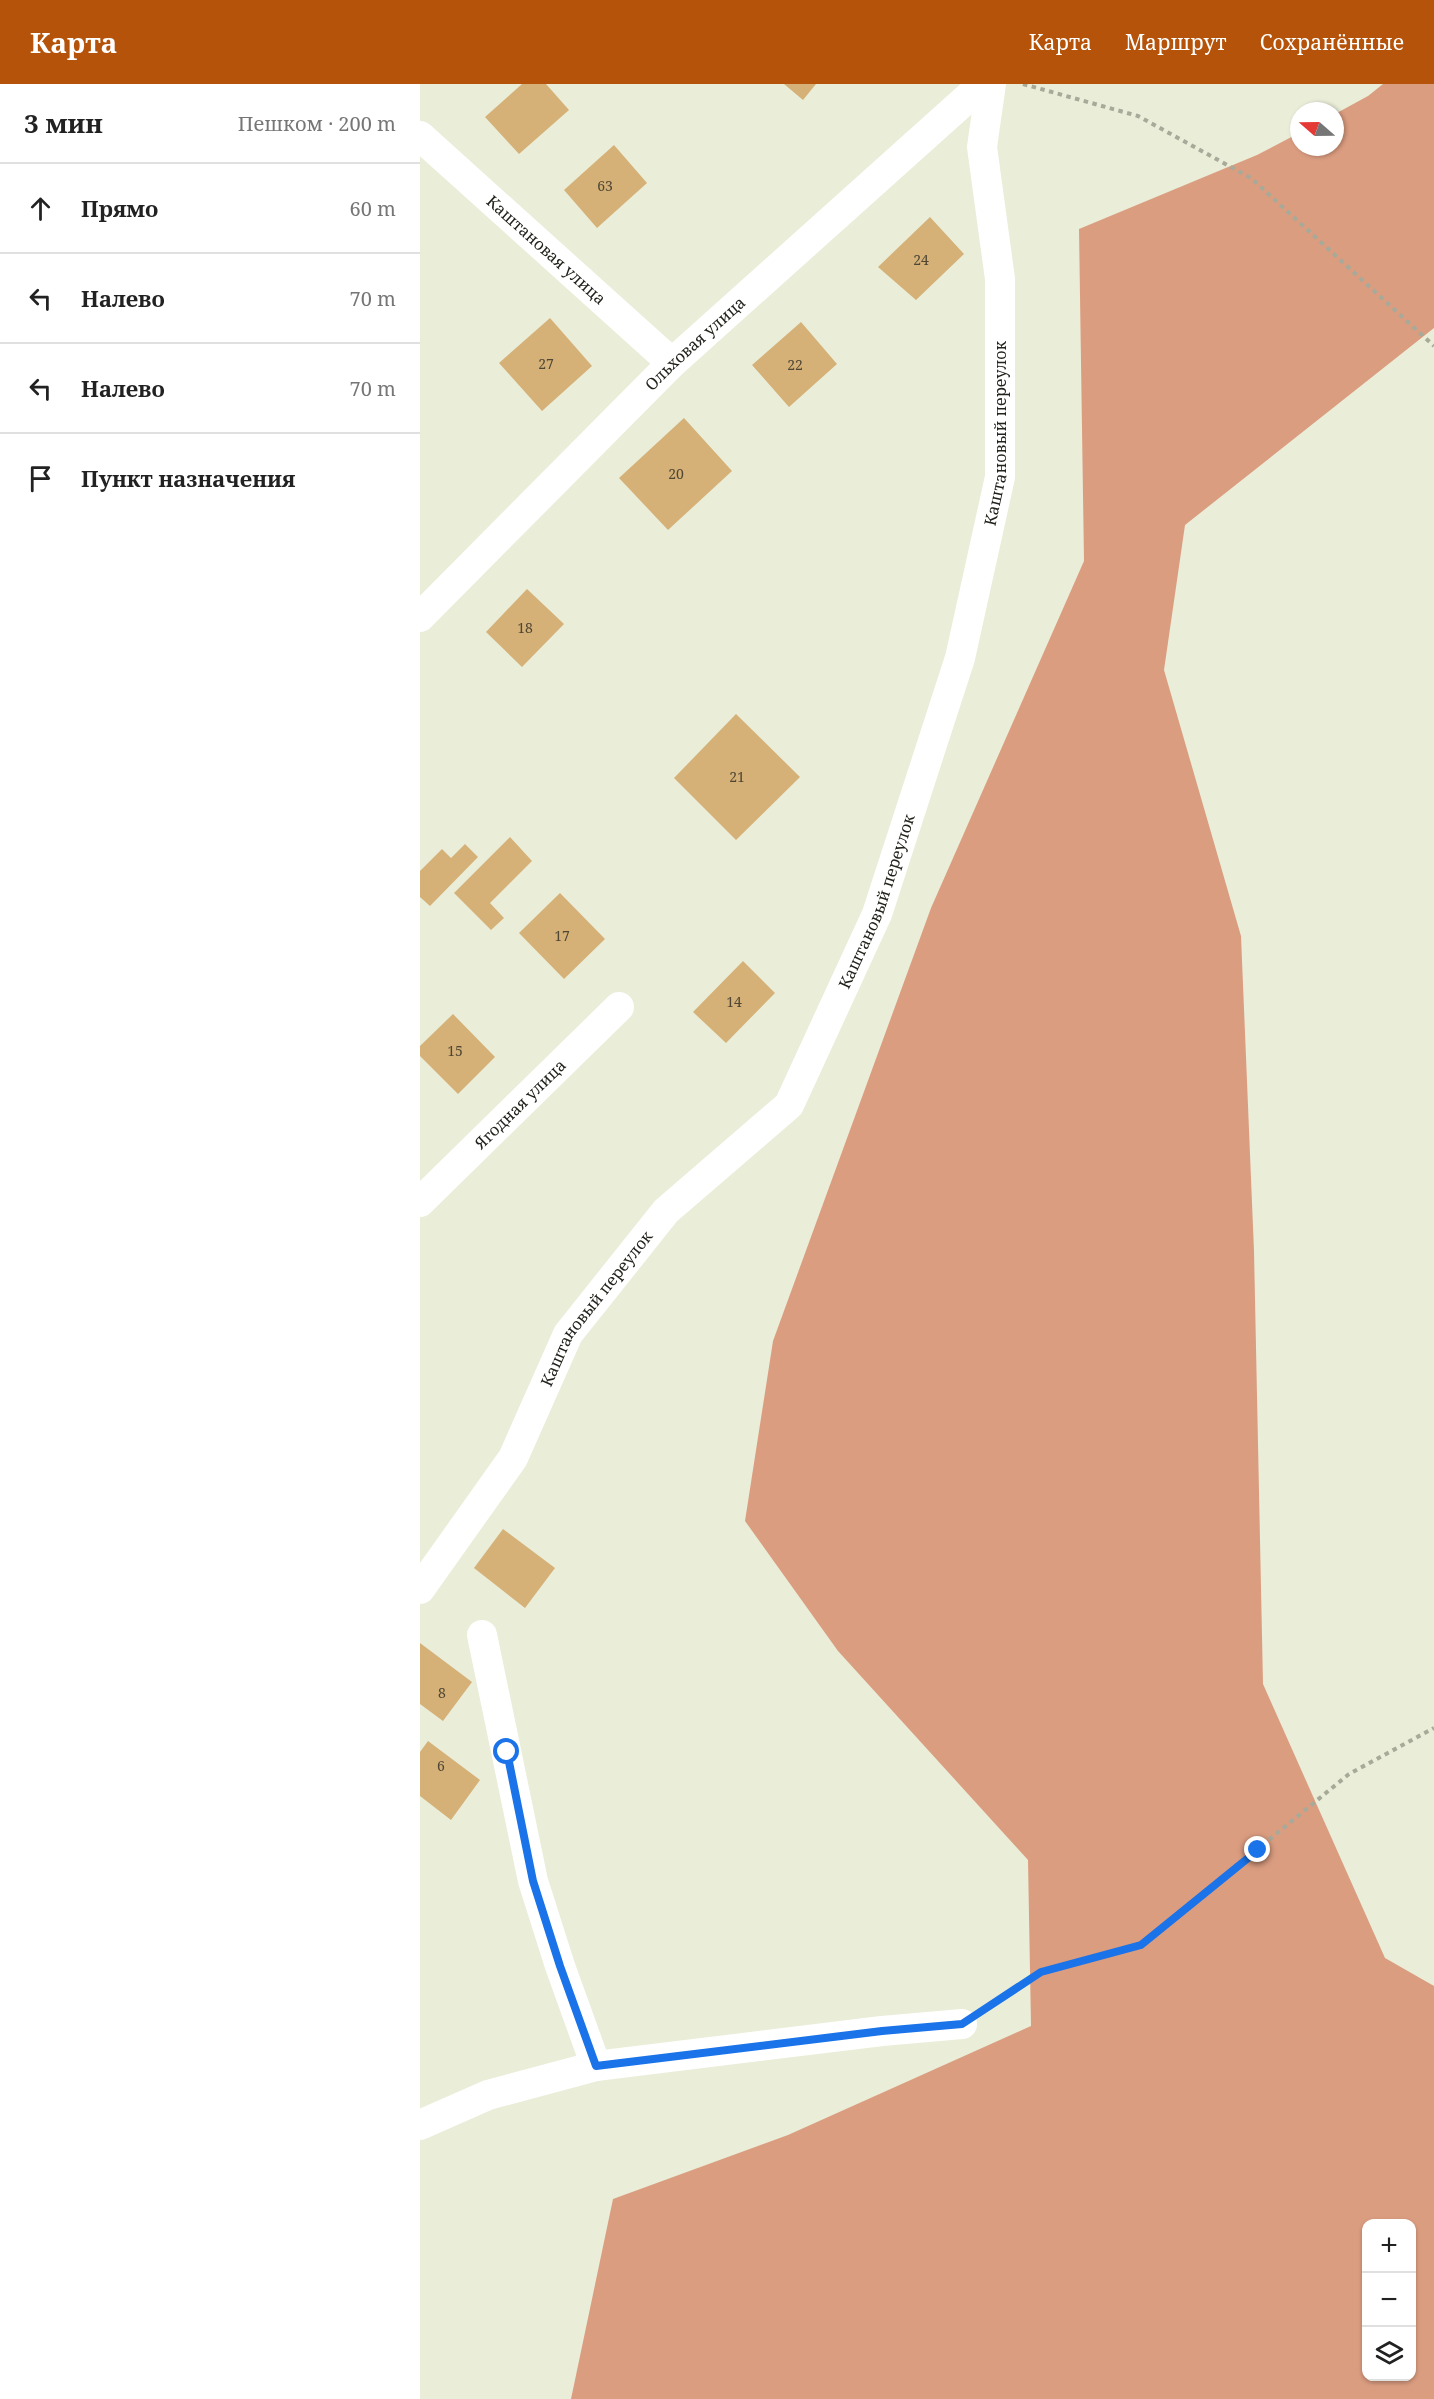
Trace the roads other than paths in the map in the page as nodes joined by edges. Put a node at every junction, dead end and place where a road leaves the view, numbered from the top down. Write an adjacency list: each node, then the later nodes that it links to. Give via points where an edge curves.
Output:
1 (983, 84): 4 (street, Ольховая улица)
2 (991, 84): 8 (street, Каштановый переулок, via 982,147 1000,279 1000,477 960,658 877,914 789,1105 666,1212 568,1334 513,1458)
3 (420, 136): 4 (street, Каштановая улица)
4 (672, 363): 5 (street, Ольховая улица)
5 (420, 617)
6 (619, 1007): 7 (street, Ягодная улица)
7 (420, 1202)
8 (420, 1589)
9 (482, 1635): 11 (street, via 533,1881)
10 (962, 2024): 11 (street)
11 (596, 2066): 12 (street, via 488,2095)
12 (420, 2125)

